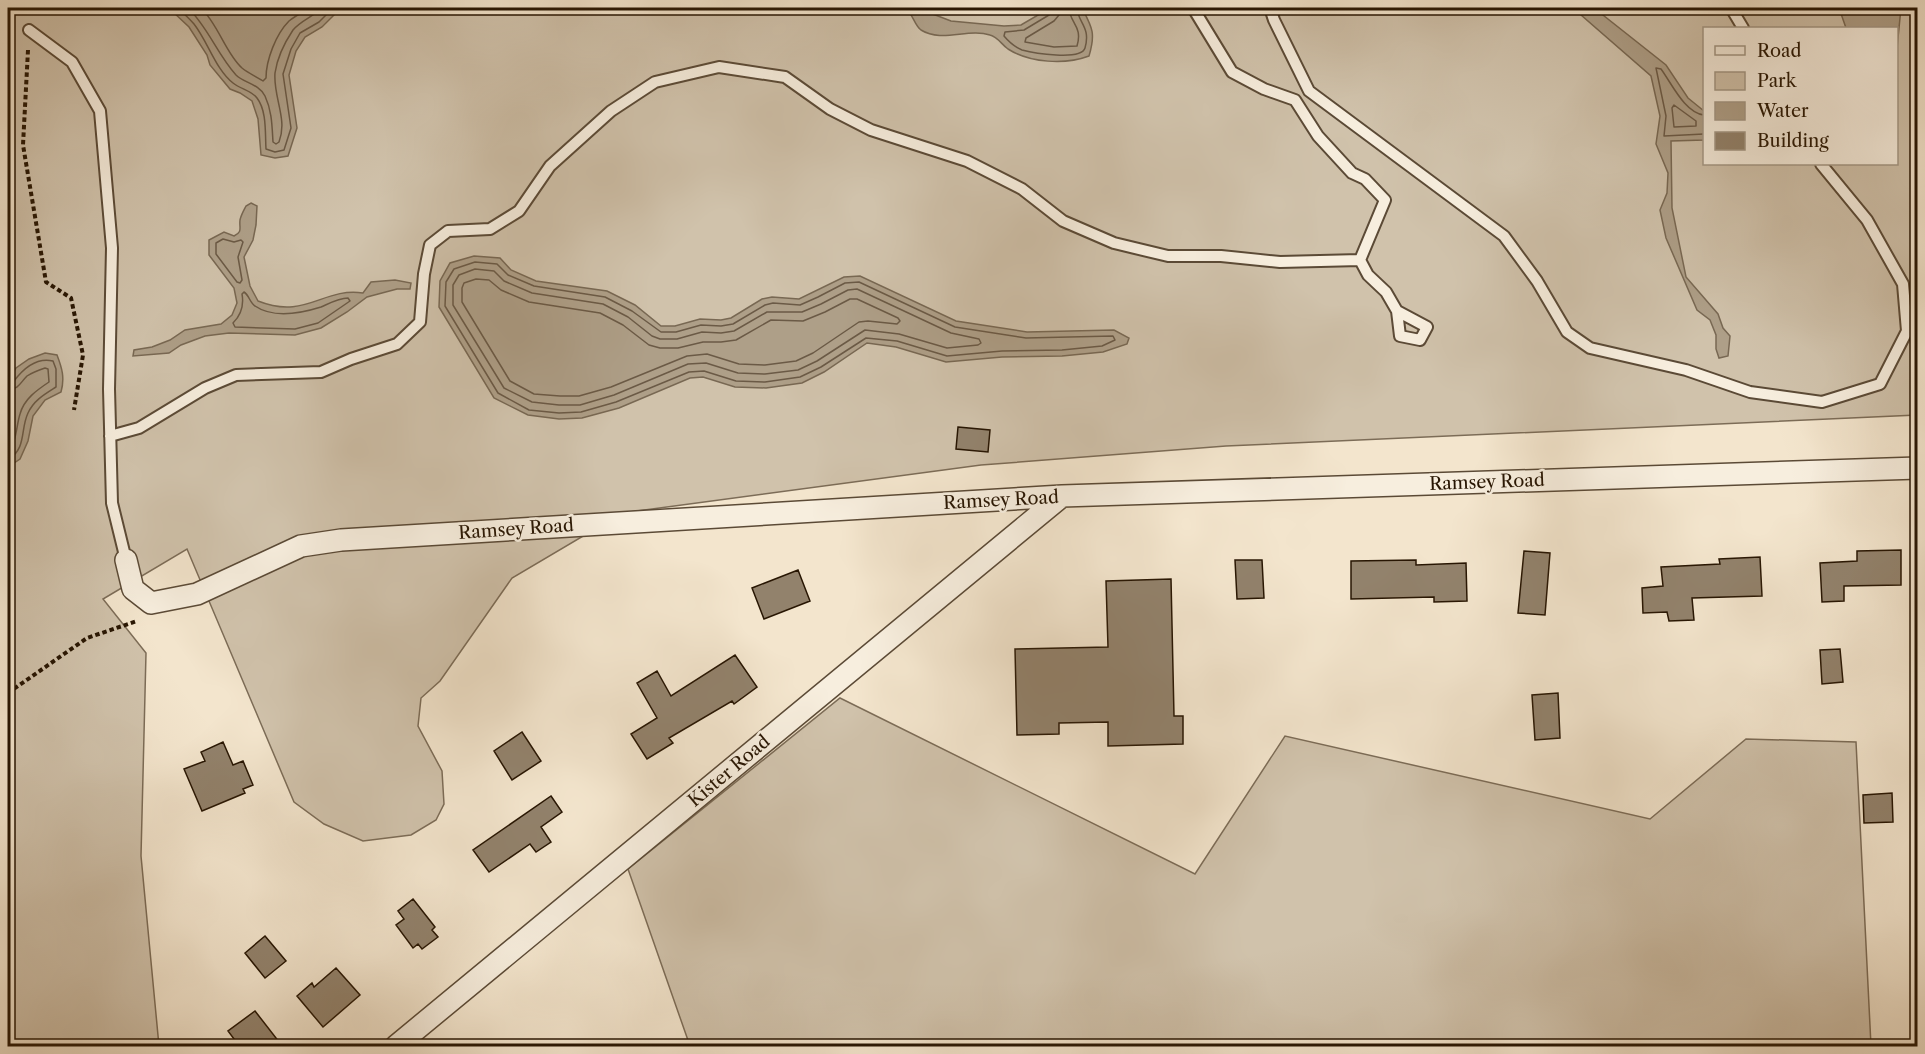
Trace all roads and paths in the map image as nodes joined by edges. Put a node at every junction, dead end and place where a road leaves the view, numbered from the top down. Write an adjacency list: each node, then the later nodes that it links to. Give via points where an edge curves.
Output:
1 (1193, 8): 7 (lane, via 1232,72 1295,100 1318,136 1352,173 1365,179 1385,200)
2 (1270, 8): 6 (lane, via 1309,90 1504,236 1567,332 1590,348 1686,370 1750,392 1822,402 1880,384 1907,331 1903,284 1868,220)
3 (1731, 8): 4 (lane)
4 (1742, 27)
5 (29, 30): 9 (path, via 23,145 46,282 71,298 83,354); 10 (lane, via 72,62 100,111 112,248)
6 (1822, 165)
7 (1360, 260): 8 (lane); 10 (lane, via 1280,262 1168,256 1114,243 1063,221 1022,189 967,161 871,130 830,109 785,77 719,67 656,82 611,111 550,166 519,211 490,230 448,231 430,245 420,322 397,344 321,372 236,375 205,388 139,428)
8 (1397, 311)
9 (74, 410)
10 (110, 436): 13 (lane, via 112,502)
11 (1917, 468): 12 (street, Ramsey Road)
12 (1062, 496): 14 (street, Ramsey Road, via 341,540 301,546 197,594); 16 (street, Kister Road)
13 (126, 560): 14 (street, via 133,589)
14 (150, 603): 15 (path, via 136,622 87,638)
15 (8, 693)
16 (396, 1047)

